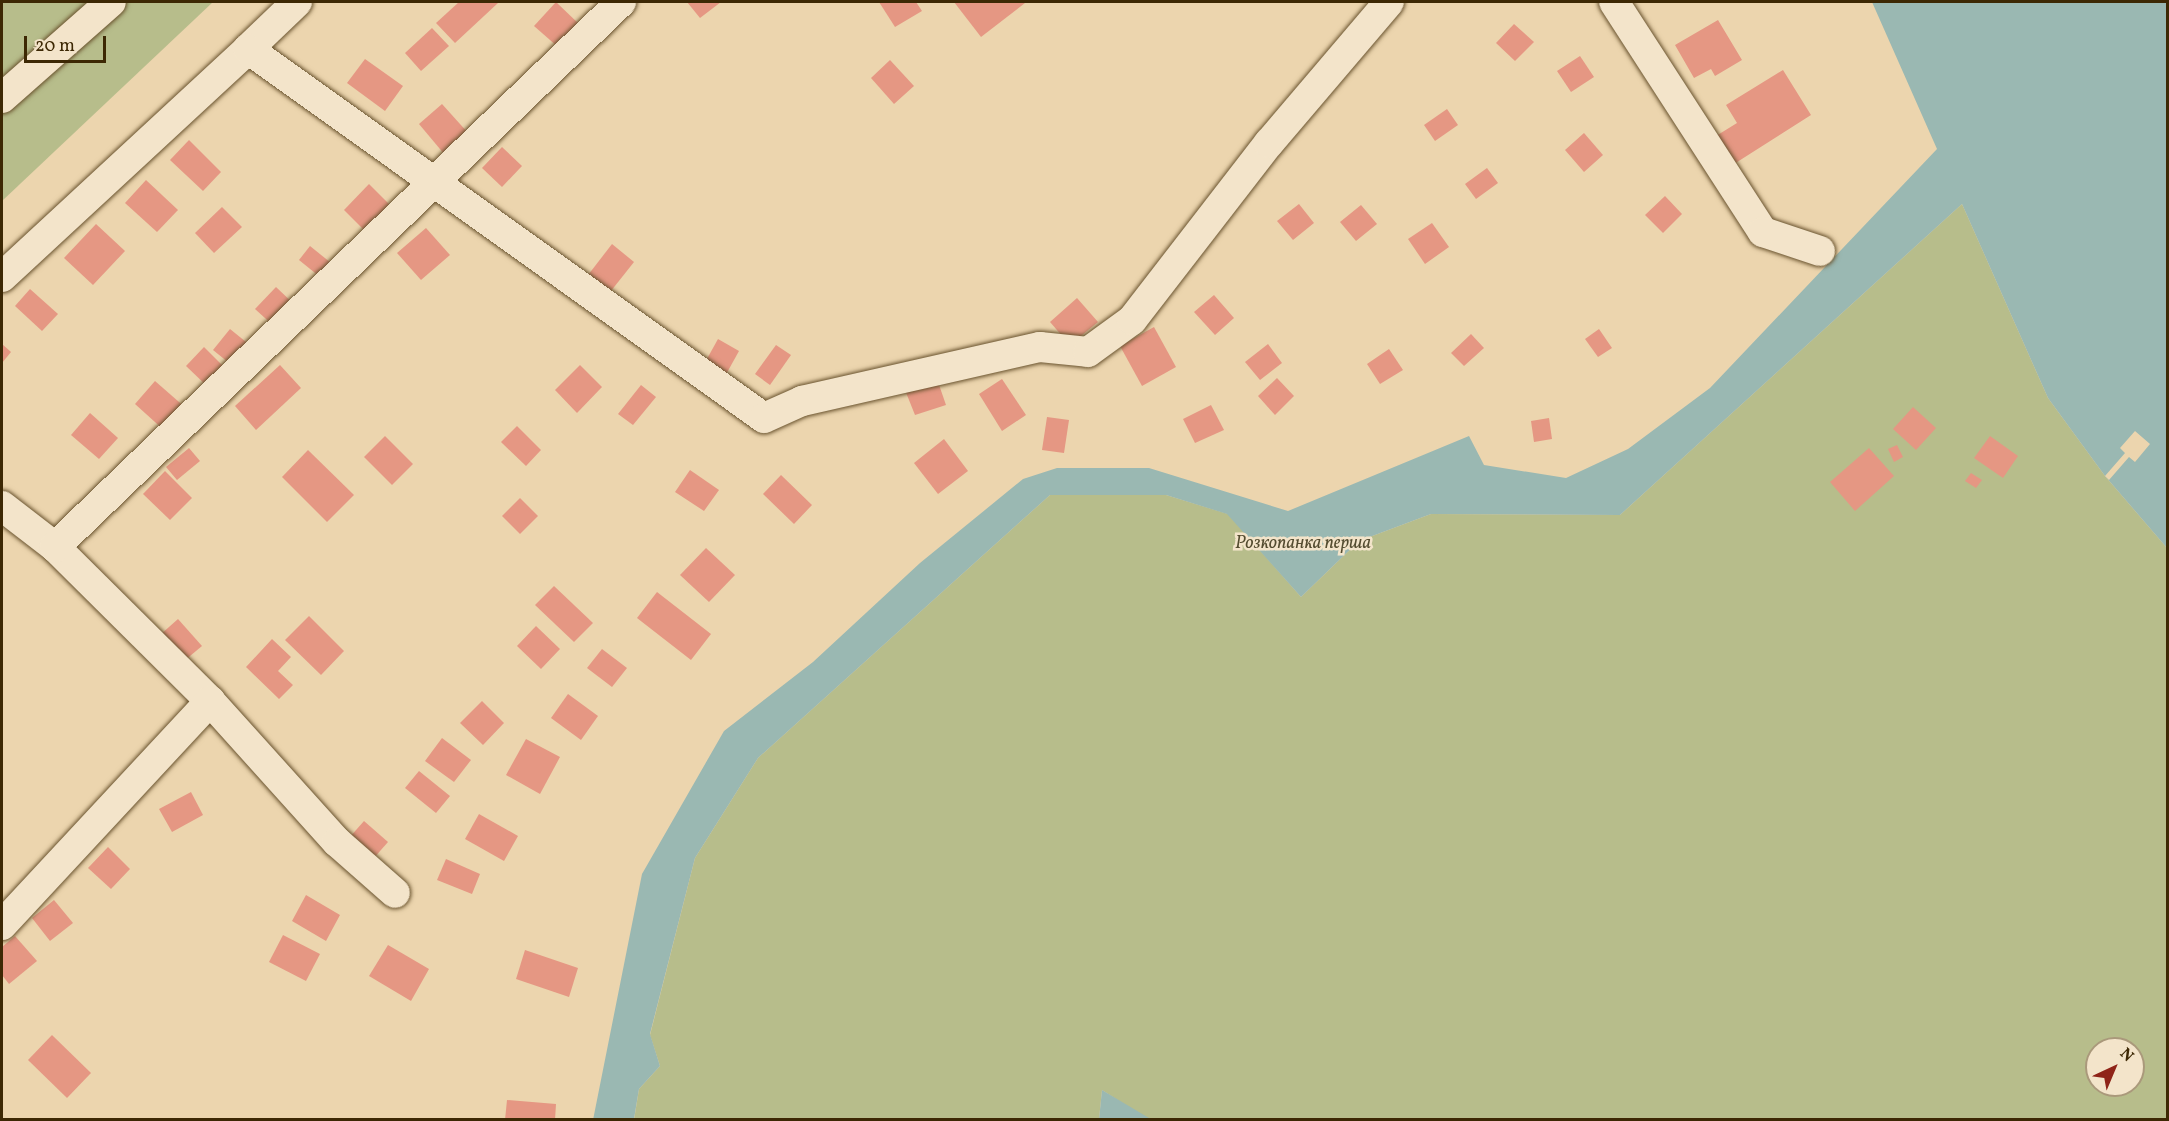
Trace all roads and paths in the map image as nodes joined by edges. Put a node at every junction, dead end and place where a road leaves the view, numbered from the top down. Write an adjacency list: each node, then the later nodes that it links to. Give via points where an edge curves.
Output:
1 (111, 2): 7 (street)
2 (297, 2): 6 (street)
3 (621, 2): 8 (street)
4 (1389, 2): 8 (street, via 1269,143 1132,320 1088,352 1040,347 802,401 764,418)
5 (1614, 2): 9 (street, via 1763,232)
6 (248, 49): 8 (street); 10 (street)
7 (2, 98)
8 (435, 180): 12 (street)
9 (1820, 251)
10 (2, 277)
11 (2, 506): 12 (street)
12 (55, 548): 13 (street)
13 (210, 701): 14 (street, via 337,842); 15 (street)
14 (395, 893)
15 (2, 925)

